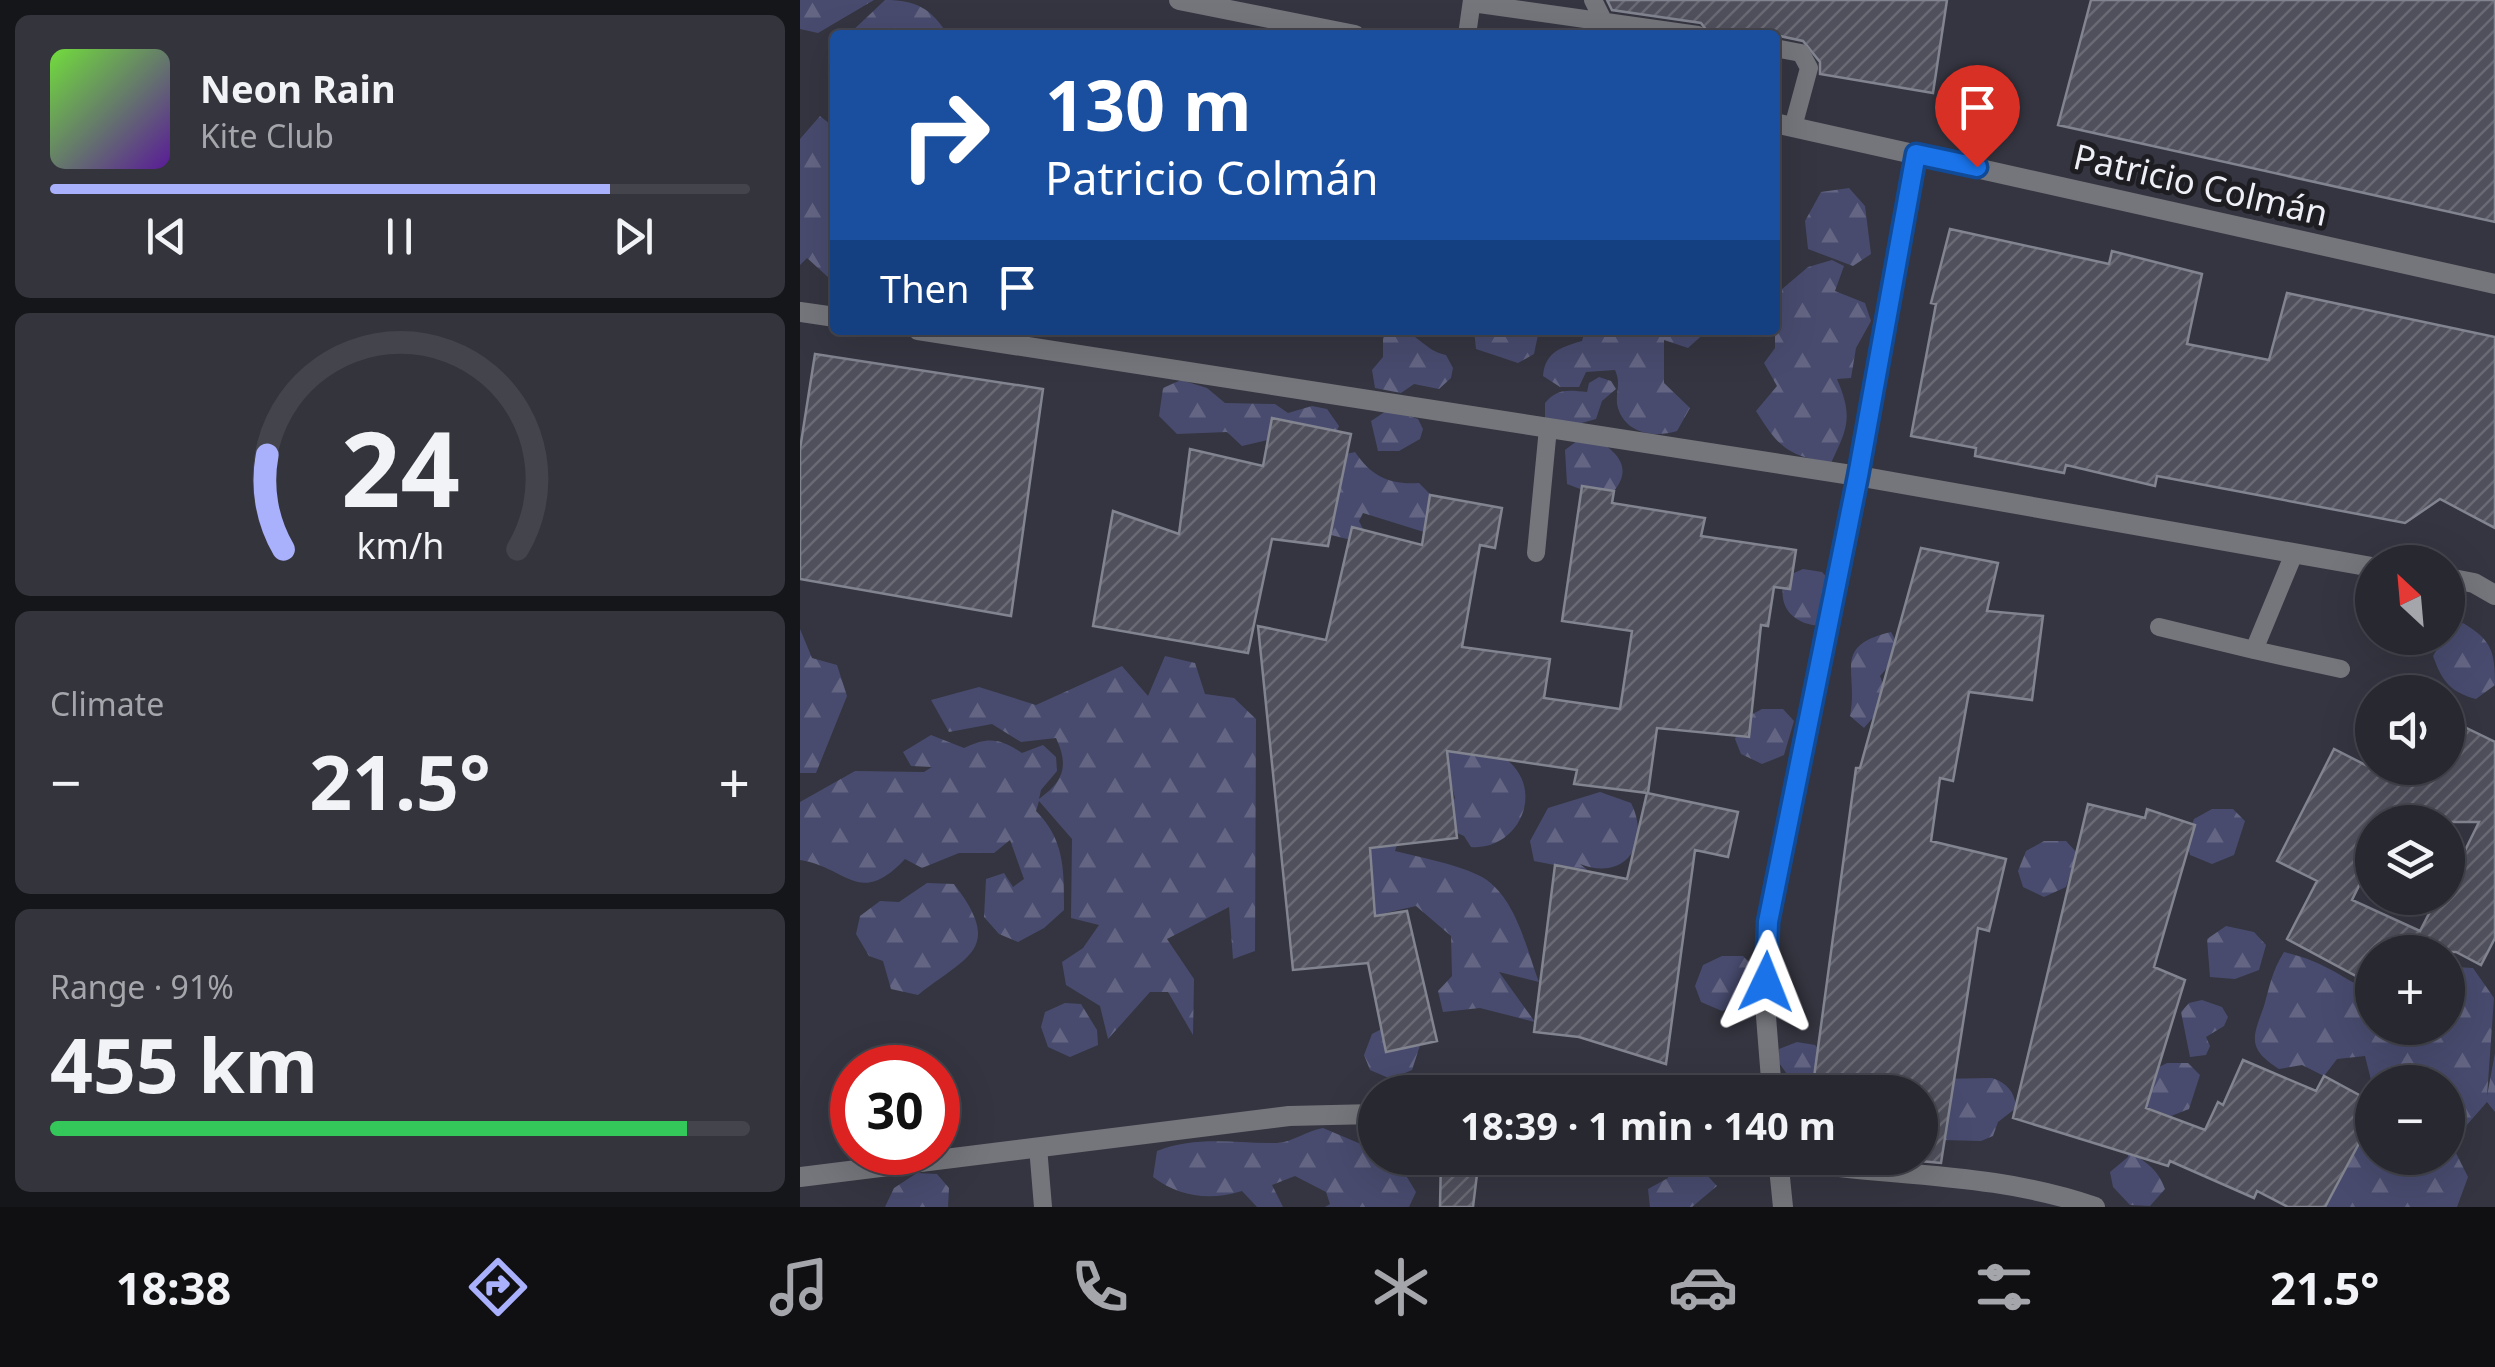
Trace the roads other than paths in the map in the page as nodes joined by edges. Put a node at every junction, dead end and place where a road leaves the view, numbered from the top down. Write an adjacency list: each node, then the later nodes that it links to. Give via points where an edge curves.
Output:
1 (1179, 0): 5 (street)
2 (1593, 0): 4 (lane)
3 (1472, 1): 4 (lane); 6 (lane)
4 (1602, 18): 7 (lane)
5 (1330, 30)
6 (1468, 30)
7 (1670, 30)
8 (1780, 49): 9 (lane, via 1801,53 1809,68)
9 (1784, 125): 10 (street, Patricio Colmán)
10 (1916, 154): 11 (street, Patricio Colmán); 16 (street)
11 (2495, 284)
12 (800, 312): 13 (street)
13 (830, 316)
14 (950, 335): 15 (street)
15 (1548, 428): 16 (street); 17 (lane)
16 (1858, 476): 18 (street); 25 (street, via 1768,922)
17 (1536, 553)
18 (2292, 556): 19 (street); 23 (lane)
19 (2355, 565)
20 (2465, 581): 21 (street)
21 (2495, 595)
22 (2159, 627): 23 (lane)
23 (2254, 650): 24 (lane)
24 (2341, 668)
25 (1771, 1075)
26 (1358, 1114): 27 (street, via 1289,1116)
27 (1038, 1147): 30 (street); 31 (lane)
28 (1777, 1175): 32 (street)
29 (1936, 1175): 33 (street, via 2057,1194)
30 (800, 1177)
31 (1044, 1207)
32 (1782, 1207)
33 (2095, 1207)

